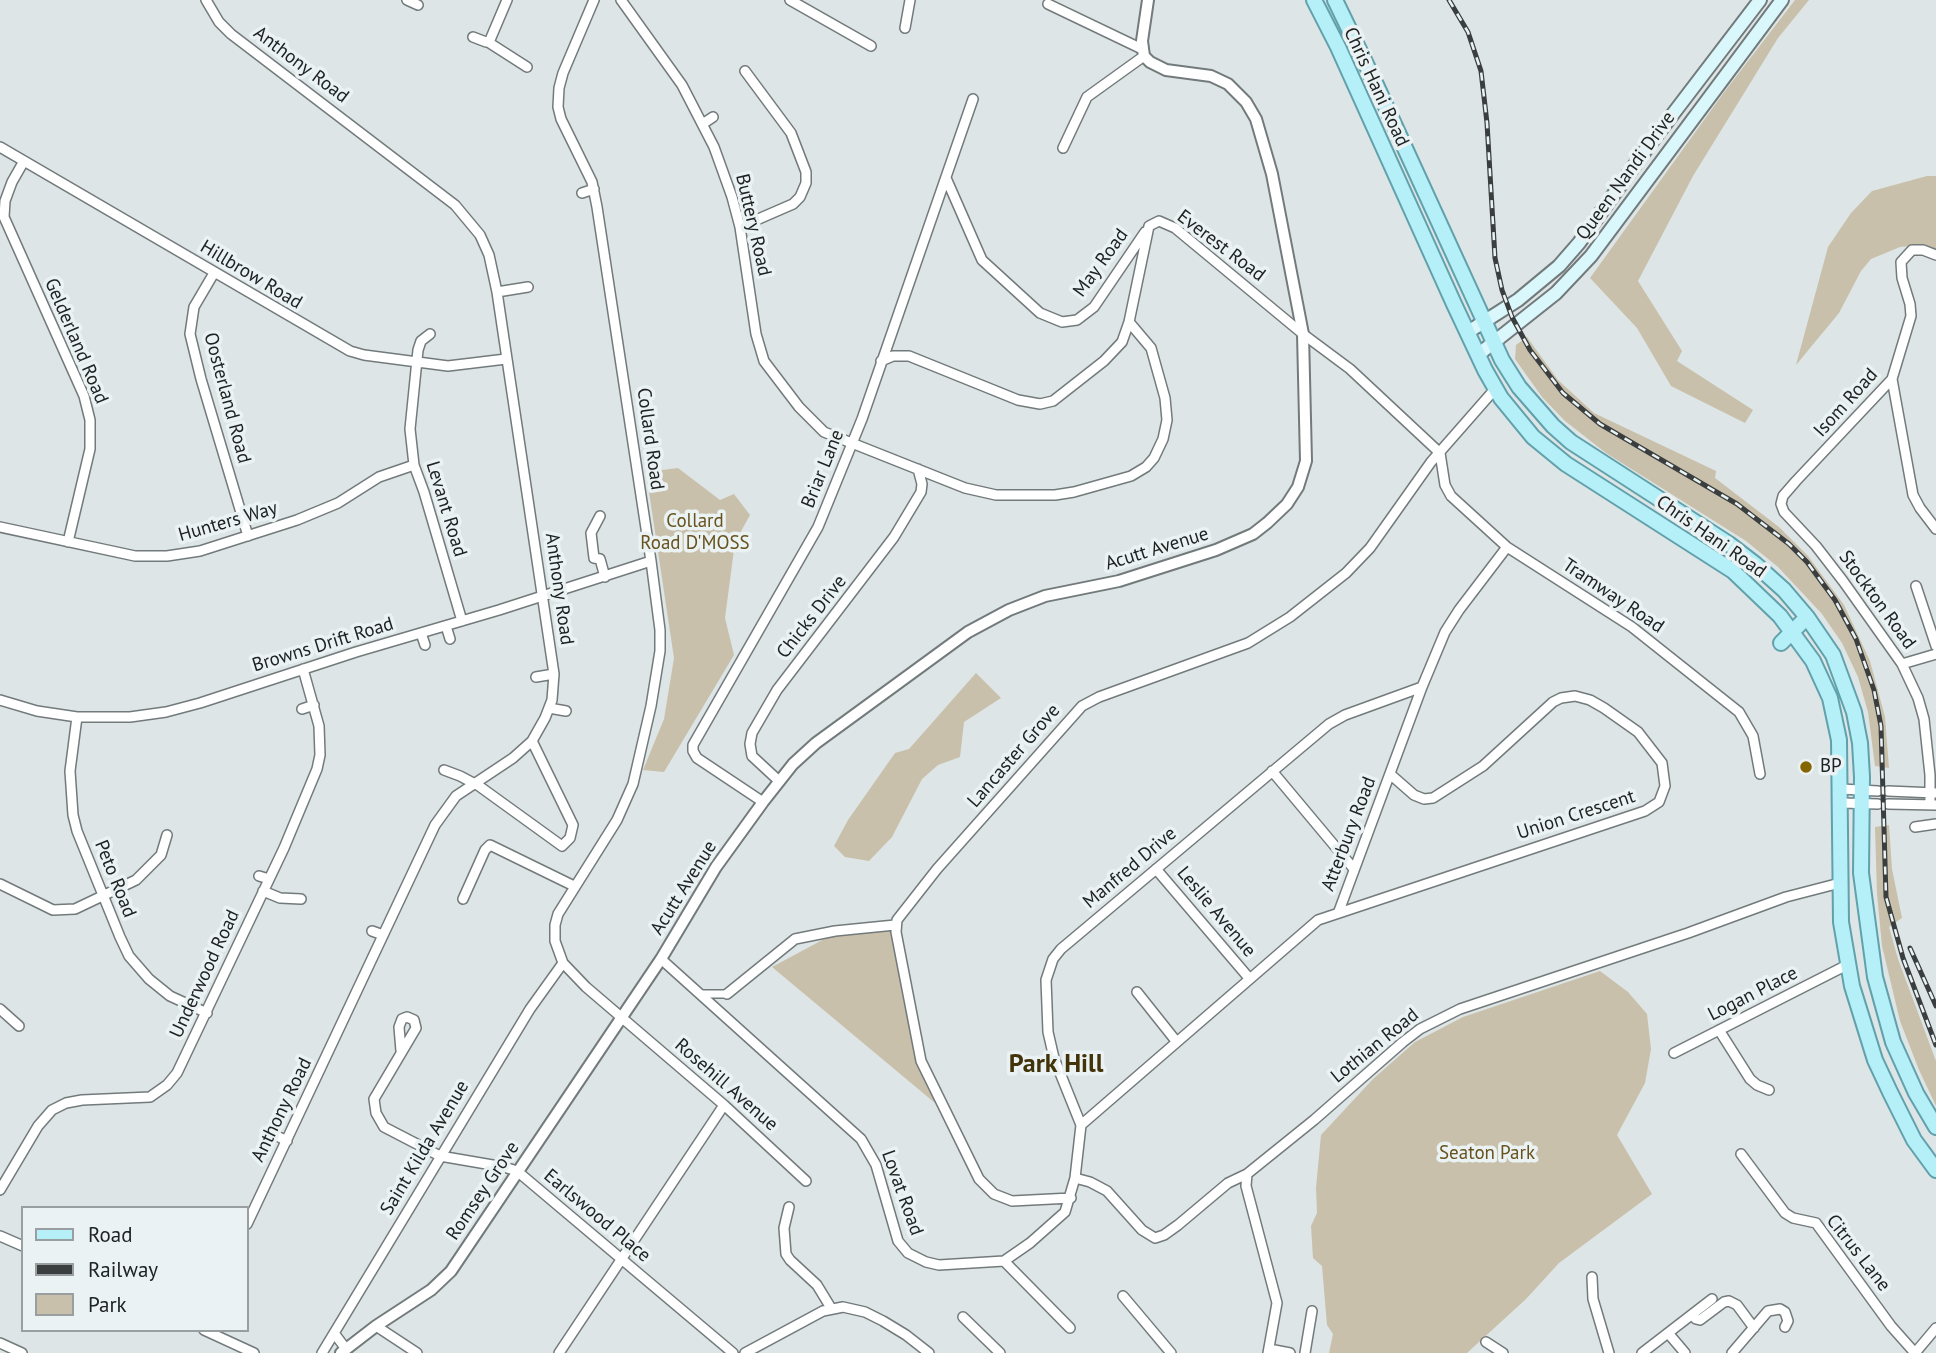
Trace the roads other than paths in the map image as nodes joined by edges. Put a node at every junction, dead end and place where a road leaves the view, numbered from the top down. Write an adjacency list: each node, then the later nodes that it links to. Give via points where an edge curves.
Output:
1 (205, 0): 36 (street, Anthony Road, via 219,22 239,40 465,214 489,255)
2 (407, 0): 14 (street)
3 (507, 0): 17 (street)
4 (594, 0): 29 (street, Collard Road, via 563,73 558,97 561,119)
5 (621, 0): 24 (street, Buttery Road)
6 (790, 0): 18 (street)
7 (910, 0): 15 (street)
8 (1148, 0): 19 (street)
9 (1314, 0): 39 (main road, Chris Hani Road)
10 (1335, 0): 38 (main road, Chris Hani Road)
11 (1759, 0): 38 (main road, Queen Nandi Drive, via 1572,251 1540,284)
12 (1782, 0): 42 (main road, Queen Nandi Drive, via 1591,256 1556,293)
13 (1048, 4): 19 (street)
14 (418, 5)
15 (905, 28)
16 (473, 37): 17 (street)
17 (488, 42): 20 (street)
18 (871, 46)
19 (1143, 52): 26 (street, via 1087,97); 41 (street, Acutt Avenue, via 1150,62 1166,70 1219,79 1247,102 1272,173)
20 (527, 67)
21 (744, 71): 32 (street, via 790,133 806,172 806,184 793,204)
22 (973, 99): 28 (street, Briar Lane)
23 (713, 117): 24 (street)
24 (704, 123): 32 (street, Buttery Road)
25 (0, 147): 27 (street, Hillbrow Road)
26 (1063, 148)
27 (24, 161): 34 (street, Hillbrow Road); 60 (street, Gelderland Road, via 5,201 4,217 85,396 90,420 89,449)
28 (946, 178): 31 (street, May Road, via 982,260 1040,313 1062,322 1077,320 1094,307); 45 (street, Briar Lane)
29 (594, 189): 30 (street); 62 (street, Collard Road)
30 (582, 193)
31 (1149, 226): 37 (street, Everest Road); 41 (street, Everest Road, via 1159,221 1175,228)
32 (740, 227): 49 (street, Buttery Road, via 764,361 811,421 824,432)
33 (1936, 255): 47 (street, Isom Road, via 1912,250 1901,262 1911,316)
34 (214, 273): 46 (street, Hillbrow Road, via 350,351); 59 (street, Oosterland Road, via 194,307 190,334)
35 (528, 286): 36 (street)
36 (497, 292): 44 (street, Anthony Road)
37 (1129, 322): 45 (street, Everest Road, via 1122,342 1104,361 1045,403 1018,400 909,356); 52 (street, Buttery Road, via 1151,348 1167,420 1159,449 1139,473 1074,492 1020,496 965,488)
38 (1484, 322): 39 (main road, Queen Nandi Drive); 42 (main road, Chris Hani Road)
39 (1468, 332): 43 (main road, Chris Hani Road)
40 (430, 334): 46 (street, Levant Road, via 421,341)
41 (1303, 334): 50 (street, Everest Road, via 1350,369); 92 (street, Acutt Avenue, via 1307,461 1298,487 1267,523 1253,534 1194,558 1119,581 1045,596 1009,610 922,664 816,743)
42 (1494, 343): 43 (main road, Queen Nandi Drive); 53 (main road, Chris Hani Road, via 1519,387 1553,426 1591,457)
43 (1479, 354): 48 (main road, Chris Hani Road)
44 (506, 359): 46 (street, Hillbrow Road, via 448,366); 65 (street, Anthony Road)
45 (881, 361): 49 (street, Briar Lane)
46 (417, 362): 51 (street, Levant Road, via 410,429)
47 (1892, 379): 54 (street, Isom Road, via 1783,496); 58 (street, via 1913,495)
48 (1495, 389): 50 (street, Lancaster Grove); 56 (main road, Chris Hani Road, via 1541,444)
49 (852, 443): 52 (street, Buttery Road); 97 (street, Briar Lane, via 813,537 692,748 697,758)
50 (1440, 453): 61 (street, Tramway Road, via 1451,496); 116 (street, Lancaster Grove, via 1364,556 1290,617 1236,649 1082,706 937,869)
51 (414, 465): 59 (street, Hunters Way, via 379,477 328,508); 67 (street, Levant Road)
52 (918, 469): 92 (street, Chicks Drive, via 921,492 894,537 778,690 752,733 752,756)
53 (1674, 509): 56 (main road, via 1655,510); 66 (main road, Chris Hani Road, via 1755,564)
54 (1784, 512): 76 (street, Stockton Road, via 1816,546)
55 (600, 516): 63 (street, via 591,533 594,558 600,559)
56 (1649, 516): 70 (main road, Chris Hani Road, via 1732,571)
57 (0, 527): 60 (street, Hunters Way)
58 (1936, 529)
59 (248, 536): 60 (street, Hunters Way, via 167,556 135,556)
60 (68, 542)
61 (1507, 547): 80 (street, Atterbury Road, via 1452,620); 91 (street, Tramway Road, via 1621,620 1729,703 1745,719 1753,736)
62 (651, 562): 63 (street, Browns Drift Road); 110 (street, Collard Road, via 660,651 633,785 617,820)
63 (605, 577): 65 (street, Browns Drift Road)
64 (1916, 586): 74 (street)
65 (542, 596): 67 (street, Browns Drift Road); 78 (street, Anthony Road)
66 (1807, 617): 70 (main road); 96 (main road, Chris Hani Road, via 1833,656 1854,712)
67 (462, 621): 68 (street, Browns Drift Road)
68 (446, 626): 69 (street, Browns Drift Road); 71 (street)
69 (421, 633): 73 (street); 77 (street, Browns Drift Road)
70 (1794, 633): 72 (main road); 95 (main road, Chris Hani Road, via 1830,698 1839,740)
71 (450, 639)
72 (1782, 643)
73 (425, 645)
74 (1936, 646)
75 (1936, 654): 76 (street)
76 (1902, 664): 94 (street, Stockton Road, via 1921,706)
77 (303, 669): 82 (street, Underwood Road); 86 (street, Browns Drift Road, via 166,712 130,718)
78 (554, 674): 79 (street); 83 (street, Anthony Road)
79 (536, 677)
80 (1422, 687): 89 (street, Manfred Drive, via 1338,718); 90 (street, Atterbury Road)
81 (0, 700): 86 (street, Browns Drift Road)
82 (314, 705): 84 (street); 107 (street, Underwood Road, via 320,737 317,769)
83 (549, 708): 85 (street); 87 (street, Anthony Road)
84 (302, 709)
85 (566, 711)
86 (77, 717): 112 (street, Peto Road, via 71,771 73,815)
87 (532, 741): 93 (street, Anthony Road); 93 (street, via 573,825 564,845)
88 (444, 770): 93 (street)
89 (1272, 771): 104 (street, Manfred Drive); 105 (street)
90 (1390, 774): 105 (street, Atterbury Road); 115 (street, Union Crescent, via 1414,795 1433,798 1483,766 1553,702 1575,696 1590,700 1638,732 1662,763 1665,786 1659,802 1645,811)
91 (1760, 775)
92 (779, 781): 97 (street, Acutt Avenue)
93 (473, 783): 118 (street, Anthony Road, via 440,816)
94 (1933, 792): 96 (street, via 1883,791); 100 (street, Stockton Road)
95 (1841, 796): 96 (street); 108 (main road, Chris Hani Road)
96 (1862, 797): 98 (street); 137 (main road, Chris Hani Road, via 1861,873 1875,977 1894,1042)
97 (762, 802): 119 (street, Acutt Avenue, via 716,867)
98 (1878, 804)
99 (1888, 804): 100 (street)
100 (1933, 804)
101 (1936, 824): 102 (street)
102 (1914, 827)
103 (167, 835): 112 (street, via 161,855 142,875)
104 (1156, 869): 122 (street, Leslie Avenue); 136 (street, Manfred Drive, via 1061,950 1049,967 1049,1042)
105 (1354, 869): 115 (street, Atterbury Road)
106 (259, 876): 107 (street)
107 (269, 879): 111 (street, Underwood Road)
108 (1840, 883): 121 (main road, Chris Hani Road); 144 (street, Lothian Road, via 1786,897 1444,1016 1402,1042)
109 (0, 884): 112 (street, via 53,910 75,909)
110 (574, 887): 114 (street, via 489,845); 120 (street, Collard Road, via 555,925)
111 (263, 891): 113 (street); 127 (street, Underwood Road)
112 (104, 896): 127 (street, Peto Road, via 139,970 170,996)
113 (301, 899)
114 (463, 900)
115 (1339, 911): 122 (street, Atterbury Road, via 1311,924)
116 (895, 925): 124 (street, via 795,939); 148 (street, via 921,1061 979,1179 994,1194 1012,1201)
117 (372, 931): 118 (street)
118 (383, 935): 139 (street, Anthony Road)
119 (661, 959): 125 (street, Lovat Road); 128 (street, Acutt Avenue)
120 (563, 963): 128 (street); 141 (street, Saint Kilda Avenue)
121 (1847, 965): 130 (street, Logan Place); 142 (main road, Chris Hani Road, via 1875,1060 1914,1140)
122 (1249, 978): 131 (street, Atterbury Road)
123 (1136, 992): 131 (street)
124 (727, 993): 125 (street)
125 (700, 994): 154 (street, Lovat Road, via 861,1139 876,1165 898,1241 908,1254 939,1265)
126 (0, 1009): 129 (street)
127 (207, 1013): 147 (street, Underwood Road, via 167,1086 143,1098 59,1105 38,1126)
128 (621, 1016): 135 (street, Rosehill Avenue); 143 (street, Romsey Grove)
129 (19, 1026)
130 (1719, 1030): 133 (street, Logan Place); 134 (street, via 1750,1079)
131 (1176, 1041): 136 (street, Atterbury Road)
132 (401, 1051): 141 (street, Earlswood Place, via 373,1099 376,1113 384,1128)
133 (1674, 1053)
134 (1769, 1090)
135 (724, 1105): 146 (street, Rosehill Avenue); 153 (street)
136 (1081, 1125): 145 (street, Manfred Drive)
137 (1936, 1127)
138 (275, 1135): 139 (street)
139 (287, 1141): 150 (street, Anthony Road)
140 (1741, 1154): 191 (street, Citrus Lane, via 1785,1213 1816,1223)
141 (440, 1156): 143 (street, Earlswood Place); 168 (street, Saint Kilda Avenue)
142 (1936, 1170)
143 (517, 1171): 153 (street, Earlswood Place); 162 (street, Romsey Grove, via 442,1280)
144 (1247, 1174): 145 (street, via 1155,1238 1107,1191); 173 (street, via 1246,1186 1277,1303)
145 (1075, 1178): 148 (street, Manfred Drive)
146 (806, 1181)
147 (0, 1190)
148 (1071, 1198): 154 (street, via 1065,1212)
149 (789, 1207): 158 (street, via 784,1228 786,1254 817,1285)
150 (248, 1222)
151 (0, 1236): 152 (street)
152 (21, 1245)
153 (621, 1260): 178 (street); 179 (street, Earlswood Place)
154 (1004, 1261): 164 (street)
155 (1592, 1277): 187 (street, via 1593,1299)
156 (1123, 1296): 183 (street)
157 (1712, 1299): 160 (street)
158 (831, 1308): 180 (street); 181 (street, via 854,1308 883,1321)
159 (1312, 1311): 185 (street)
160 (1692, 1315): 165 (street, via 1700,1320 1729,1301); 169 (street)
161 (963, 1317): 182 (street)
162 (376, 1325): 172 (street, Romsey Grove); 177 (street)
163 (1785, 1327): 165 (street, via 1787,1315 1775,1309)
164 (1070, 1328)
165 (1754, 1328): 190 (street)
166 (1936, 1328): 191 (street)
167 (208, 1332): 175 (street)
168 (334, 1333): 172 (street); 176 (street, Saint Kilda Avenue)
169 (1668, 1333): 188 (street); 189 (street)
170 (1486, 1342): 186 (street)
171 (0, 1343): 174 (street)
172 (344, 1351)
173 (1269, 1351): 184 (street)
174 (22, 1353)
175 (254, 1353)
176 (322, 1353)
177 (416, 1353)
178 (559, 1353)
179 (733, 1353)
180 (745, 1353)
181 (929, 1353)
182 (1000, 1353)
183 (1171, 1353)
184 (1290, 1353)
185 (1305, 1353)
186 (1503, 1353)
187 (1609, 1353)
188 (1642, 1353)
189 (1685, 1353)
190 (1732, 1353)
191 (1915, 1353)

